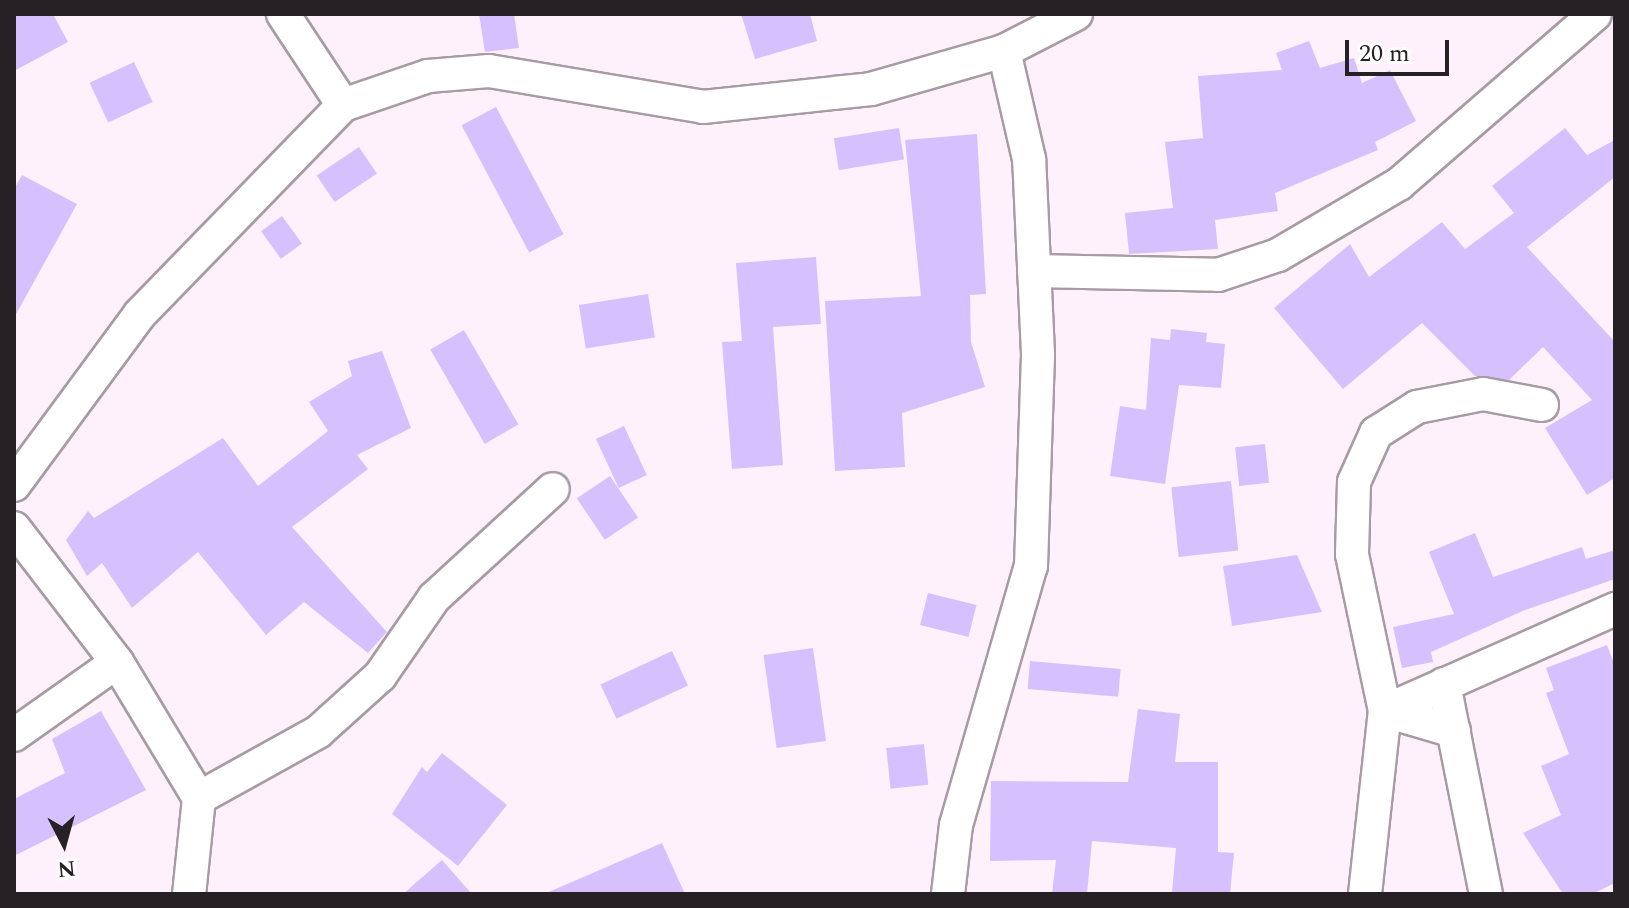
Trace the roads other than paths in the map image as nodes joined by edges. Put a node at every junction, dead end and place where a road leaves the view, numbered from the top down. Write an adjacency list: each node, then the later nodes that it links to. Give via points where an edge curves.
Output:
1 (283, 14): 5 (street)
2 (1076, 14): 4 (street)
3 (1595, 14): 6 (street, via 1399,184 1278,255 1218,275)
4 (1004, 51): 5 (street, via 871,89 703,107 489,71 428,76); 6 (street, via 1029,159)
5 (343, 105): 8 (street, via 140,314)
6 (1034, 271): 19 (street, via 1031,566 956,825)
7 (1542, 405): 14 (street, via 1483,394 1417,407 1376,433 1354,482 1352,554)
8 (14, 485)
9 (553, 489): 17 (street, via 434,598 380,676 318,732)
10 (14, 528): 12 (street)
11 (1615, 609): 13 (street)
12 (117, 662): 16 (street); 17 (street)
13 (1444, 684): 14 (street); 15 (street)
14 (1385, 711): 15 (street); 20 (street)
15 (1454, 731): 21 (street)
16 (14, 735)
17 (199, 798): 18 (street)
18 (189, 894)
19 (948, 894)
20 (1365, 894)
21 (1486, 894)

